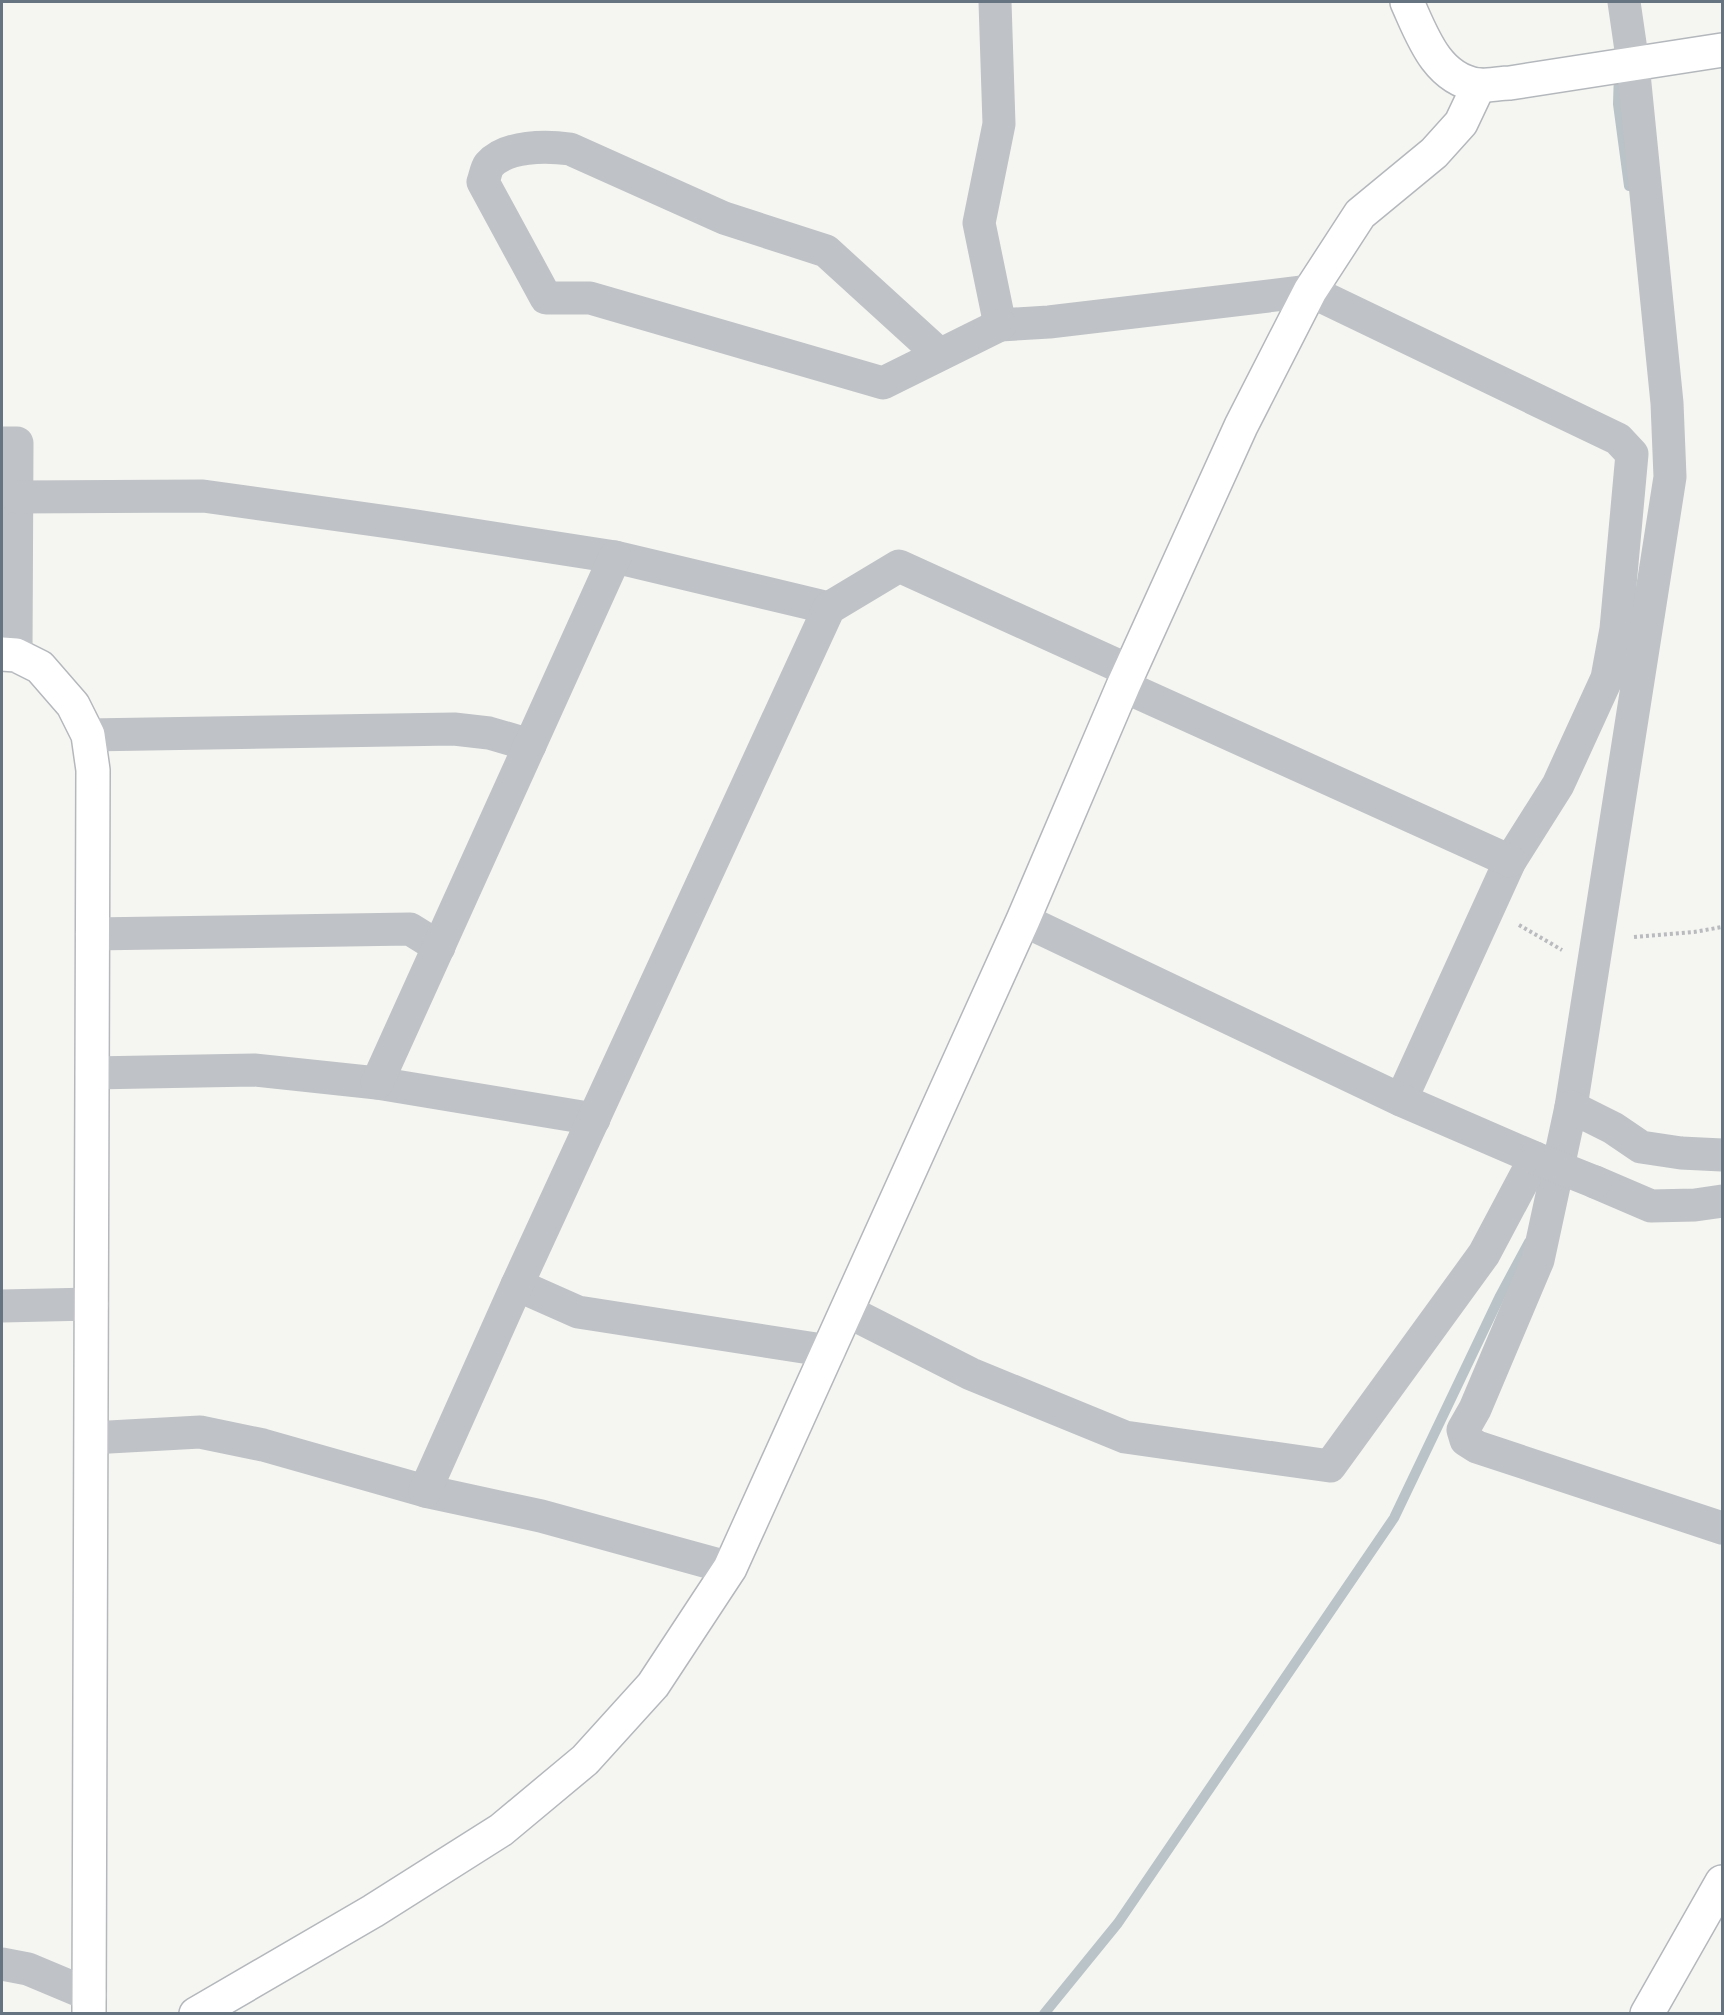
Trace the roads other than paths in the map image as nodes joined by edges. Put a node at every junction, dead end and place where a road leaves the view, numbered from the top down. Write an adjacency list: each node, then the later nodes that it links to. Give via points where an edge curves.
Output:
1 (995, 2): 8 (street, via 999,124 979,223)
2 (1407, 2): 6 (street, via 1432,54 1447,73)
3 (1624, 2): 5 (street)
4 (1722, 50): 5 (street)
5 (1633, 64): 6 (street); 25 (street, via 1667,402 1670,477)
6 (1479, 85): 7 (street, via 1461,123 1434,153 1360,214)
7 (1310, 291): 8 (street); 15 (street, via 1241,426); 18 (street, via 1618,439 1632,454 1616,629 1606,678 1558,785)
8 (1000, 325): 9 (street)
9 (939, 354): 9 (street, via 883,383 590,297 546,298 483,182 488,165 503,154 544,146 570,148 724,218 826,251)
10 (2, 443): 11 (street, via 17,443)
11 (17, 497): 12 (street, via 203,496); 14 (street)
12 (615, 557): 13 (street); 17 (street)
13 (829, 608): 15 (street, via 899,566); 26 (street)
14 (9, 654): 16 (street, via 40,667 74,705)
15 (1127, 679): 18 (street); 19 (street)
16 (88, 735): 17 (street, via 454,729 489,733); 20 (street, via 93,770)
17 (530, 746): 21 (street)
18 (1510, 861): 24 (street)
19 (1023, 920): 24 (street); 33 (street)
20 (92, 934): 21 (street, via 410,929); 22 (street)
21 (439, 946): 23 (street)
22 (92, 1073): 23 (street, via 254,1070); 31 (street)
23 (377, 1083): 26 (street)
24 (1401, 1100): 28 (street)
25 (1571, 1107): 27 (street, via 1641,1147); 37 (street, via 1538,1260 1463,1430 1466,1440 1477,1447)
26 (594, 1119): 30 (street)
27 (1722, 1155)
28 (1535, 1158): 29 (street, bridge, via 1651,1206); 33 (street, via 1484,1254 1330,1466 1125,1437 971,1374)
29 (1722, 1201)
30 (517, 1285): 34 (street, via 578,1312); 36 (street)
31 (92, 1304): 32 (street); 35 (street)
32 (2, 1306)
33 (847, 1311): 34 (street)
34 (829, 1351): 38 (street)
35 (91, 1438): 36 (street, via 200,1432 263,1445); 41 (street)
36 (425, 1491): 38 (street, via 541,1516)
37 (1722, 1528)
38 (730, 1568): 42 (street, via 653,1685 585,1760 501,1830 373,1911)
39 (1722, 1882): 43 (street)
40 (2, 1964): 41 (street, via 28,1969)
41 (89, 2004)
42 (196, 2013)
43 (1647, 2013)

